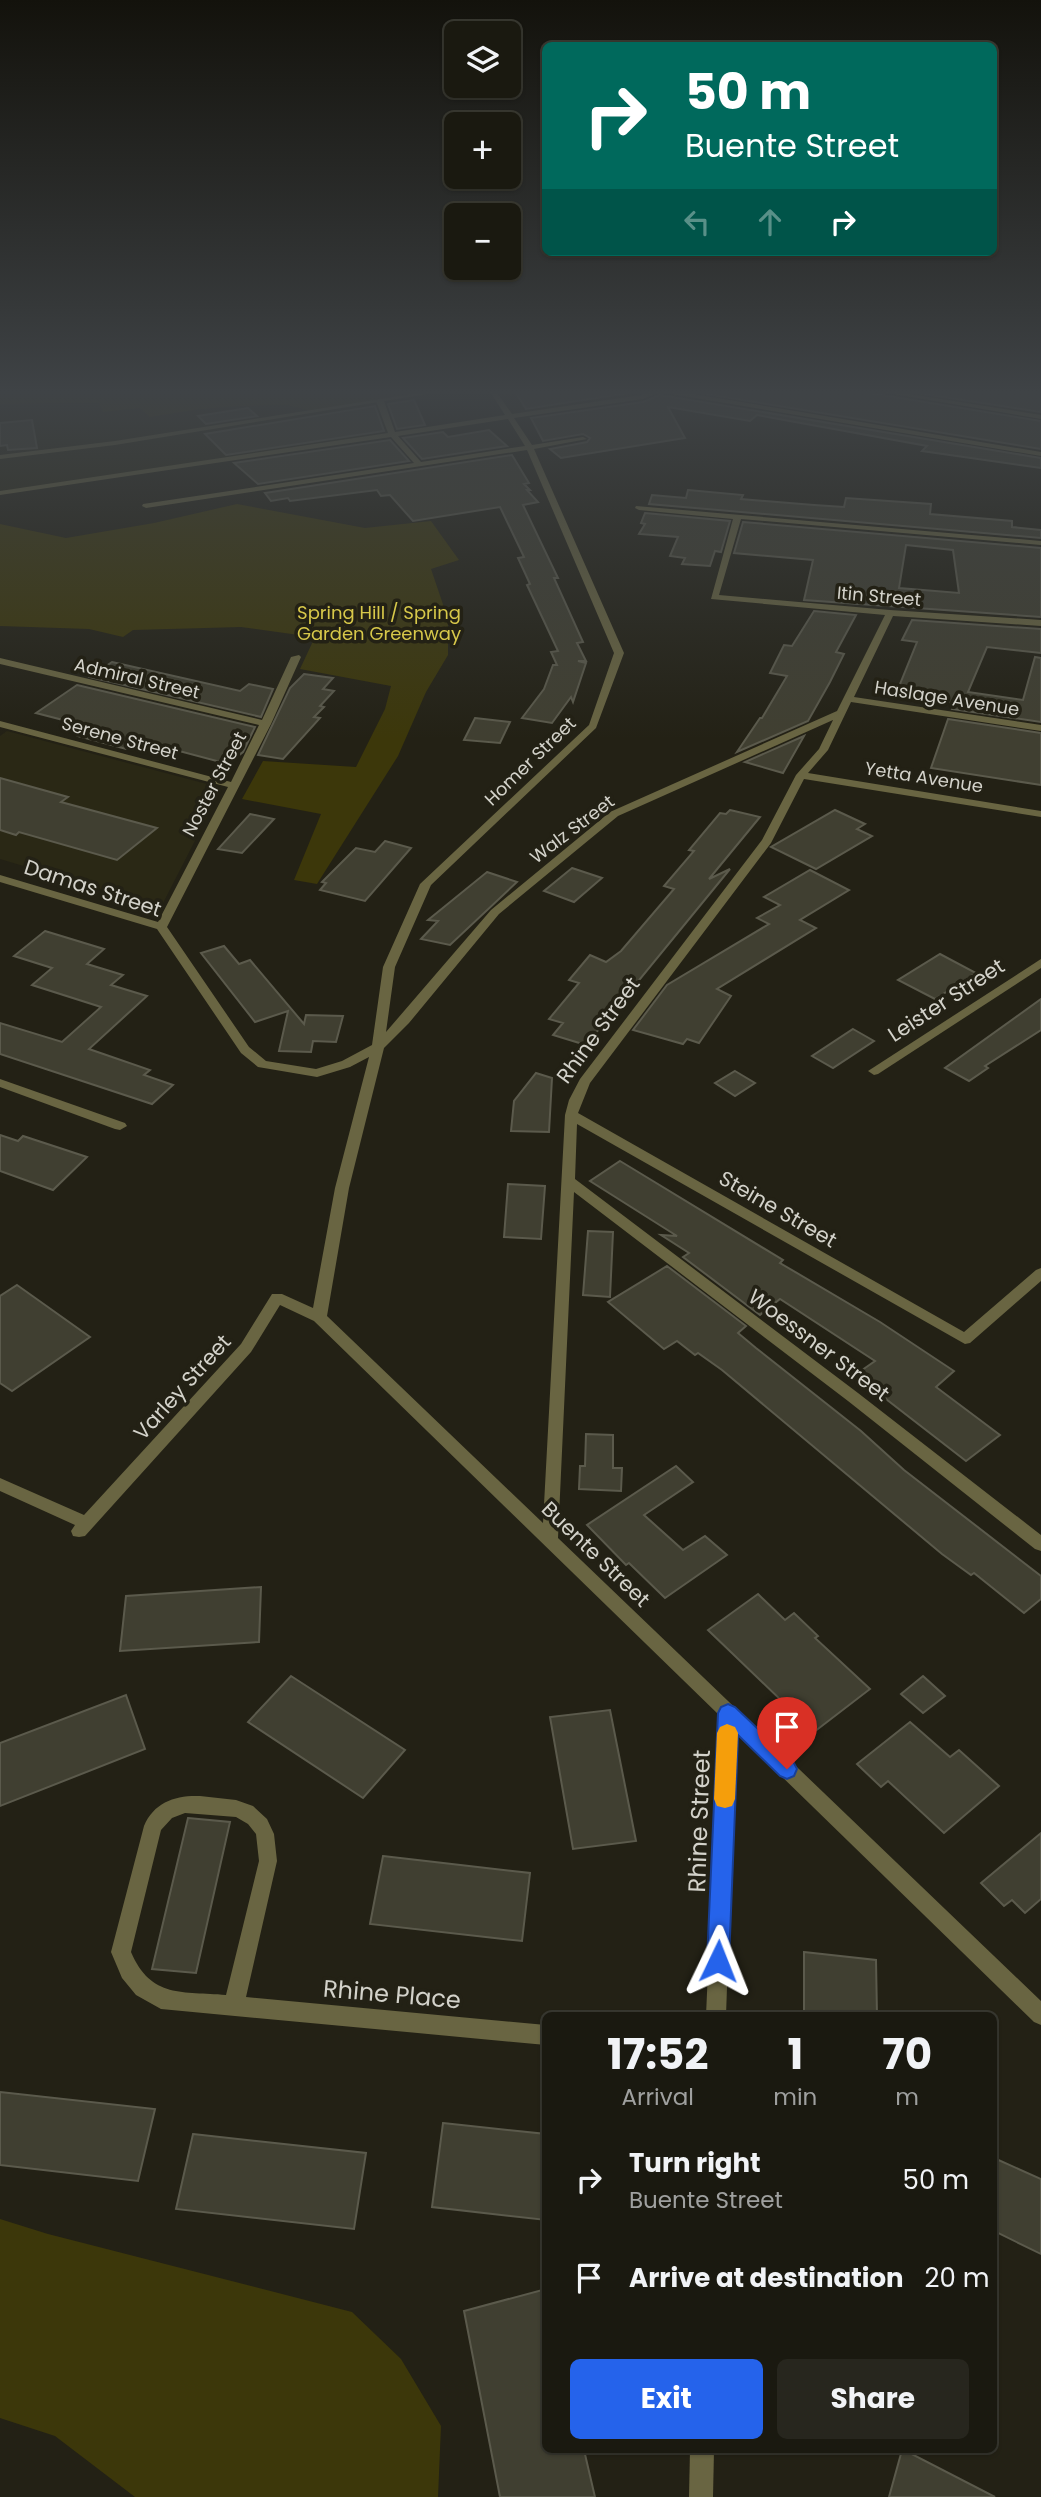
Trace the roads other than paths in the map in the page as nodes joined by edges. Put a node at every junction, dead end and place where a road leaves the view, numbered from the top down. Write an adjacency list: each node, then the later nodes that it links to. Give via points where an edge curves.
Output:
1 (556, 507): 20 (street, Homer Street, via 619,653 593,726 426,884 389,967)
2 (639, 508): 3 (street)
3 (738, 516): 4 (street); 5 (street, Itin Street, via 714,597)
4 (1041, 543)
5 (890, 613): 6 (street, Itin Street); 9 (street, Rhine Street)
6 (1041, 623)
7 (296, 657): 12 (street, Noster Street)
8 (0, 661): 12 (street, Admiral Street)
9 (848, 699): 10 (street, Rhine Street); 13 (street, Haslage Avenue)
10 (841, 713): 14 (street, Rhine Street, via 823,750); 20 (street, Walz Street, via 614,814 495,912)
11 (0, 724): 15 (street, Serene Street)
12 (266, 724): 15 (street, Noster Street)
13 (1041, 728)
14 (801, 775): 16 (street, Yetta Avenue); 23 (street, Rhine Street, via 752,864 584,1082)
15 (232, 785): 18 (street, Noster Street)
16 (1041, 814)
17 (0, 878): 18 (street, Damas Street)
18 (161, 927): 20 (street, Damas Street, via 245,1050 262,1064 317,1073)
19 (1041, 963): 21 (street, Leister Street)
20 (378, 1047): 27 (street, via 342,1188)
21 (874, 1071)
22 (0, 1083): 24 (street)
23 (571, 1115): 25 (street, Rhine Street); 26 (street, Steine Street, via 964,1339)
24 (120, 1126)
25 (570, 1182): 29 (street, Rhine Street); 30 (street, Woessner Street)
26 (1041, 1273)
27 (319, 1317): 28 (street, Varley Street, via 277,1298 246,1348 83,1527); 29 (street, Buente Street)
28 (0, 1484)
29 (550, 1542): 31 (street, Buente Street)
30 (1041, 1544)
31 (728, 1713): 33 (street, Rhine Street); 34 (street, Buente Street)
32 (234, 2006): 32 (street, Rhine Place, via 161,1999 143,1988 121,1952 153,1826 181,1803 238,1807 258,1822 268,1844); 35 (street, Rhine Place)
33 (716, 2012)
34 (1041, 2015)
35 (542, 2035)
36 (702, 2453): 37 (street)
37 (701, 2497)

